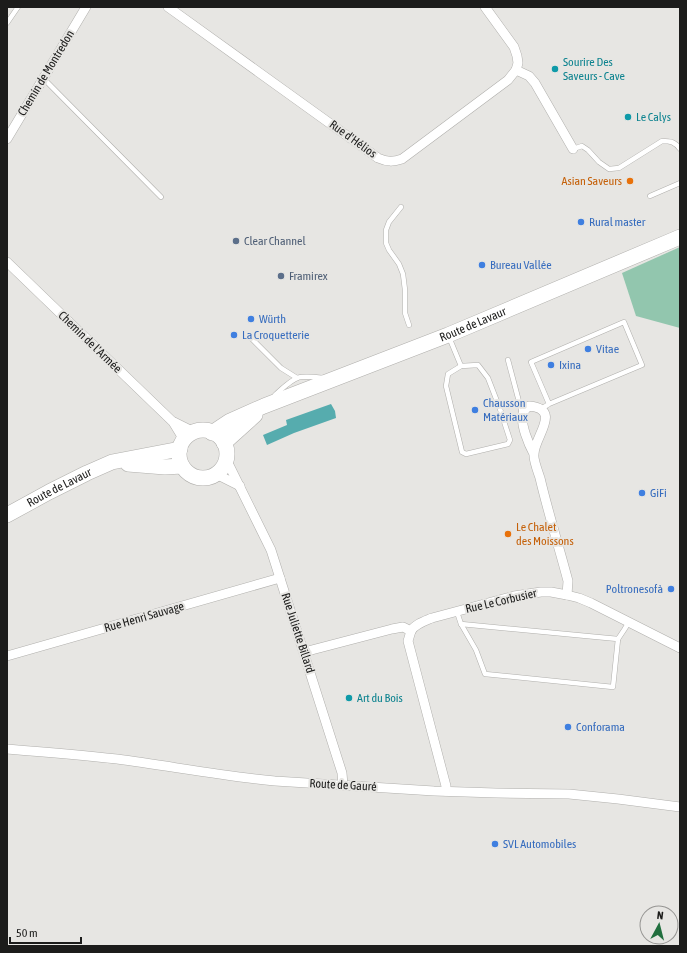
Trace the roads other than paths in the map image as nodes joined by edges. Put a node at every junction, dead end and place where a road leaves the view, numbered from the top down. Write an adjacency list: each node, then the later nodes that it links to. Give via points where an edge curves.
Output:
1 (18, 7): 5 (lane)
2 (86, 7): 7 (street, Chemin de Montredon)
3 (168, 7): 6 (street, Rue d'Hélios, via 378,158 387,161 402,159 508,80)
4 (484, 7): 6 (street, via 514,47 518,63)
5 (7, 23)
6 (516, 70): 9 (street, via 529,76 535,83)
7 (43, 78): 8 (street, Chemin de Montredon); 13 (lane)
8 (7, 138)
9 (572, 149): 10 (lane, via 582,146 609,169 619,168 662,141 670,141)
10 (680, 149)
11 (680, 183): 12 (lane)
12 (650, 196)
13 (161, 197)
14 (401, 207): 17 (lane, via 389,222 386,243 403,274 405,314)
15 (680, 237): 18 (main road, Route de Lavaur)
16 (7, 262): 28 (street, Chemin de l'Armée, via 173,422)
17 (409, 325)
18 (448, 335): 21 (lane); 23 (main road, Route de Lavaur)
19 (251, 338): 22 (lane, via 281,368)
20 (508, 360): 26 (lane)
21 (461, 366): 21 (lane, via 478,365 488,378 510,440 508,444 466,454 462,452 446,386 448,374)
22 (297, 378): 23 (lane); 24 (lane, via 275,395)
23 (337, 378): 24 (main road, Route de Lavaur)
24 (268, 404): 27 (main road, Route de Lavaur, via 230,421); 29 (main road, Route de Lavaur)
25 (545, 407): 25 (lane, via 531,362 624,322 642,365); 26 (street, via 529,406); 30 (street, via 546,421)
26 (522, 414): 30 (street, via 529,445)
27 (212, 433): 28 (main road, via 203,430); 29 (main road)
28 (186, 440): 32 (main road, Route de Lavaur); 33 (main road, via 179,458)
29 (224, 443): 31 (main road)
30 (534, 454): 38 (street, via 568,581)
31 (226, 459): 34 (main road); 35 (street, Rue Juliette Billard)
32 (112, 462): 33 (main road, Route de Lavaur, via 162,467); 36 (main road, Route de Lavaur)
33 (182, 466): 34 (main road, via 188,473 197,477 207,478)
34 (216, 474): 35 (street)
35 (240, 486): 37 (street, Rue Juliette Billard, via 271,550)
36 (7, 515)
37 (280, 578): 45 (street, Rue Juliette Billard); 46 (street, Rue Henri Sauvage)
38 (567, 595): 39 (street, Rue Le Corbusier, via 551,592 527,594); 40 (street, Rue Le Corbusier, via 585,600)
39 (457, 612): 41 (lane); 42 (street, Rue Le Corbusier, via 422,622)
40 (629, 622): 43 (lane); 44 (street, Rue Le Corbusier)
41 (461, 624): 43 (lane); 43 (lane, via 476,650 485,674 533,679 613,686)
42 (411, 631): 45 (street, via 403,627 392,629); 49 (street, via 408,641)
43 (618, 639)
44 (680, 648)
45 (304, 652): 48 (street, Rue Juliette Billard, via 342,773)
46 (7, 656)
47 (7, 749): 48 (street, Route de Gauré, via 95,757 259,780)
48 (342, 785): 49 (street, Route de Gauré)
49 (446, 791): 50 (street, Route de Gauré, via 569,794)
50 (680, 807)

